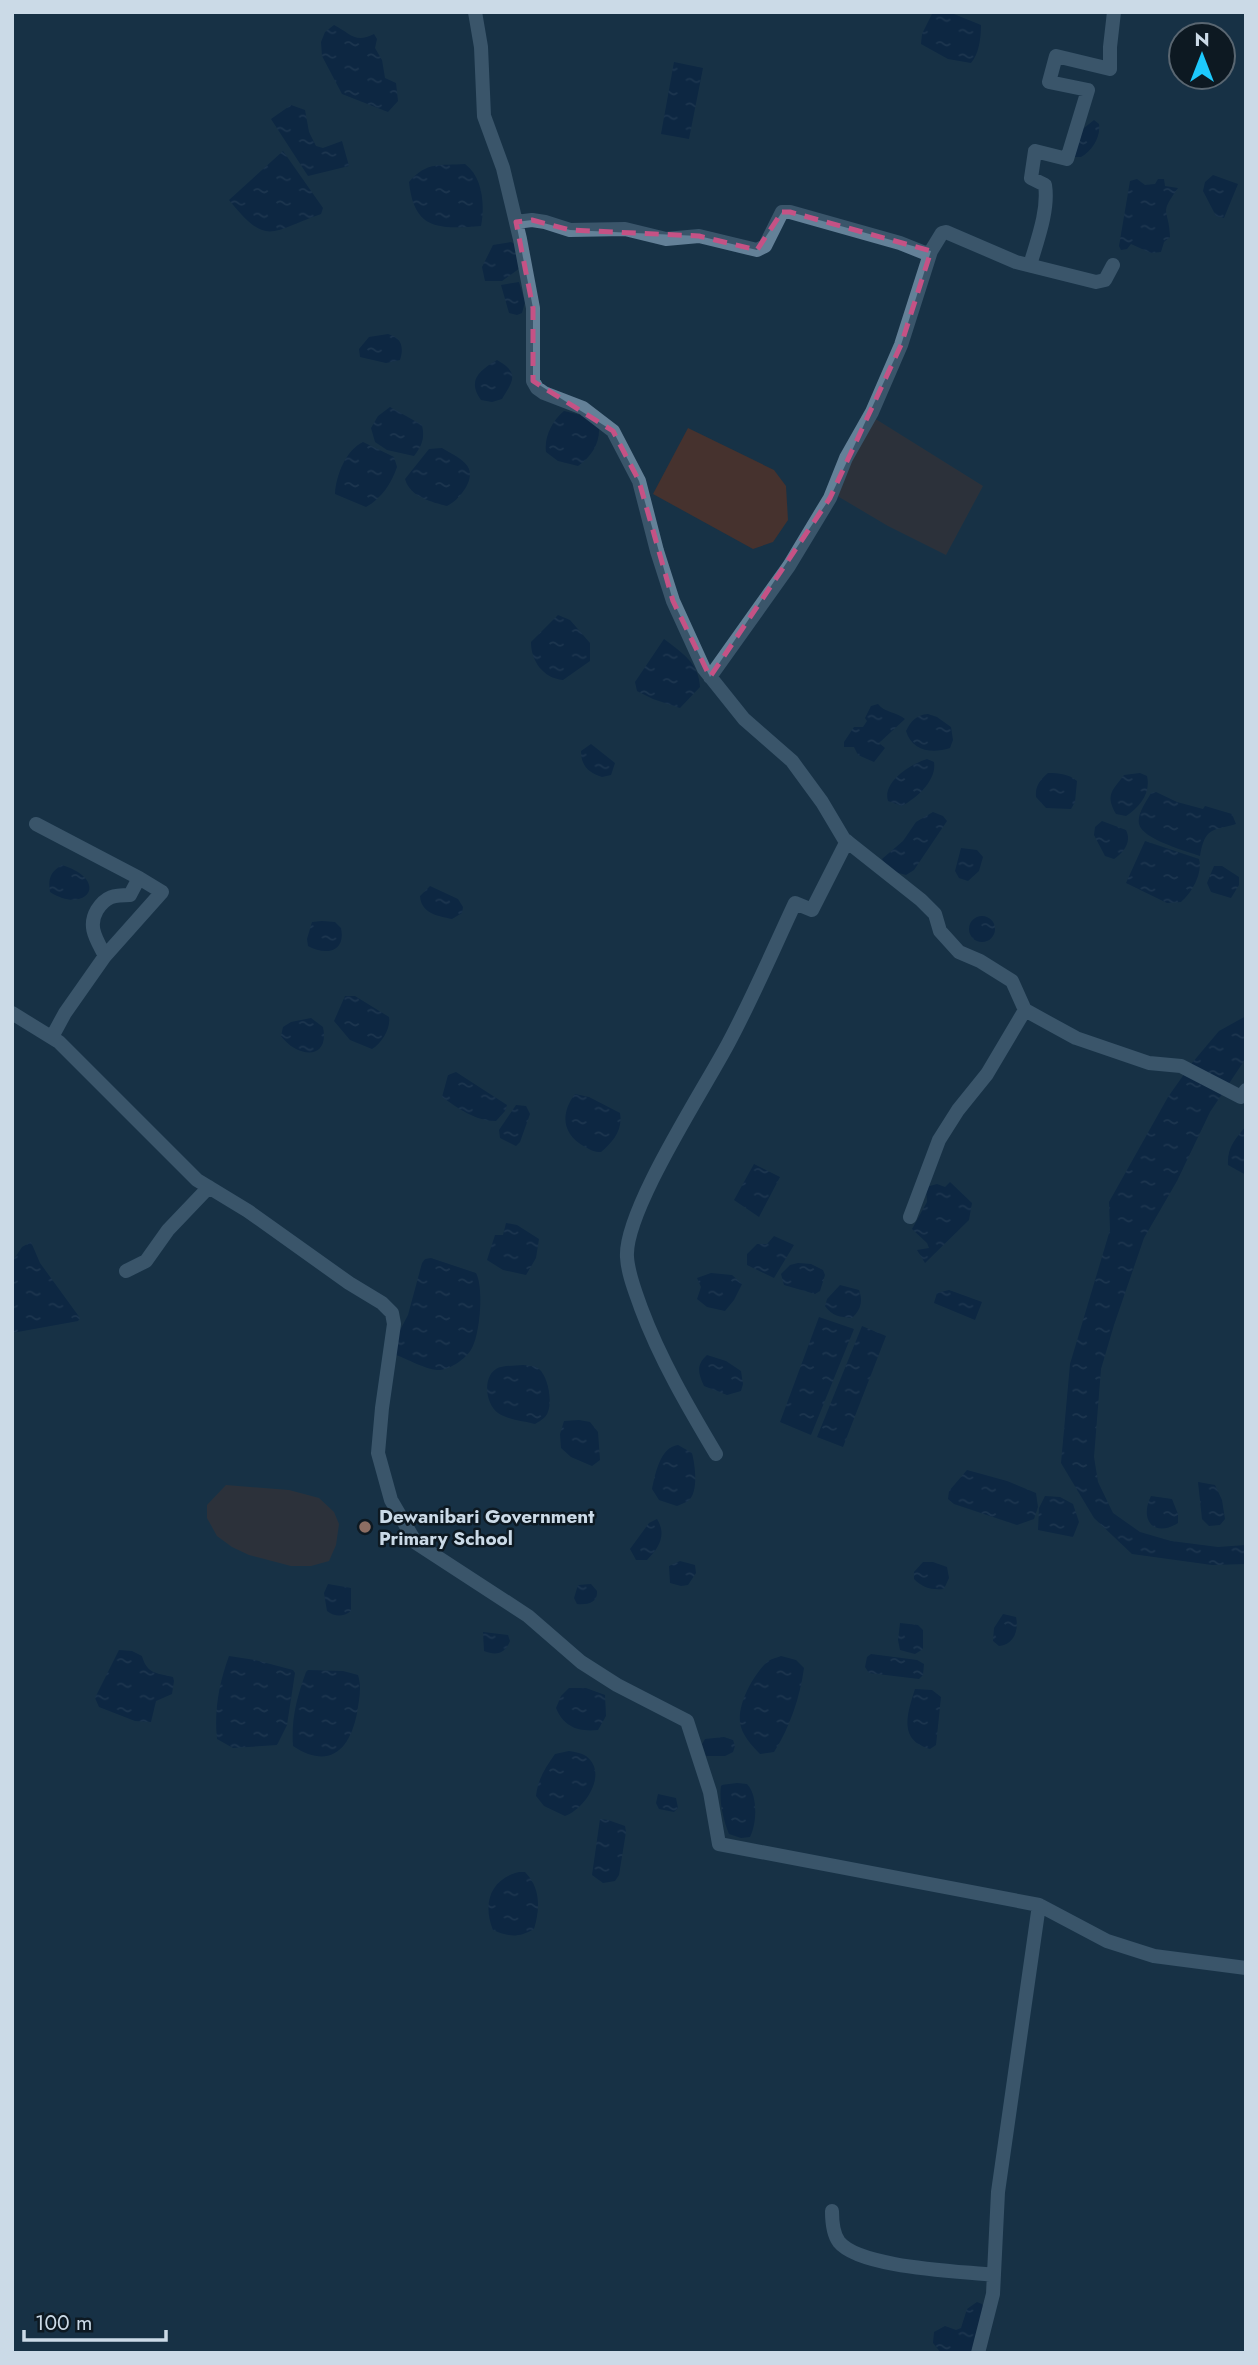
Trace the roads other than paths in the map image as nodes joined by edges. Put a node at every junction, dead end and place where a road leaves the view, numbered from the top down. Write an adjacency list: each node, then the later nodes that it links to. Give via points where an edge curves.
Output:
1 (475, 12): 3 (street, via 484,116)
2 (1114, 12): 5 (street, via 1110,69 1056,56 1049,82 1088,90 1067,159 1035,151 1031,177 1045,185 1046,193)
3 (516, 222): 4 (street, via 532,220 570,230 625,229 666,239 699,236 757,250 765,246 782,212 790,212); 7 (street, via 533,308 533,381 544,393 583,408 612,431 639,481 673,601)
4 (930, 251): 5 (street, via 946,232); 7 (street, via 901,345 830,498 789,566)
5 (1030, 265): 6 (street, via 1096,282 1105,280)
6 (1112, 265)
7 (710, 677): 9 (street, via 744,719 792,761)
8 (36, 824): 10 (street)
9 (847, 841): 12 (street, via 921,900 959,952 1012,981); 19 (street, via 813,910 795,904 631,1226 626,1255 653,1339)
10 (139, 878): 11 (street, via 130,895 113,895 103,901 92,919); 11 (street, via 162,892)
11 (105, 956): 14 (street)
12 (1025, 1010): 15 (street, via 1076,1038 1149,1063 1181,1066); 17 (street, via 987,1074 939,1140)
13 (12, 1013): 14 (street)
14 (52, 1038): 16 (street)
15 (1243, 1093)
16 (209, 1187): 18 (street, via 146,1261); 20 (street, via 392,1313 378,1453 391,1500 416,1543 528,1616 581,1662 687,1721 710,1792 719,1844)
17 (910, 1217)
18 (126, 1271)
19 (716, 1454)
20 (1038, 1905): 21 (street, via 1107,1941 1154,1956); 23 (street, via 999,2179)
21 (1246, 1968)
22 (832, 2211): 23 (street, via 838,2241 871,2260)
23 (994, 2275): 24 (street)
24 (978, 2353)

